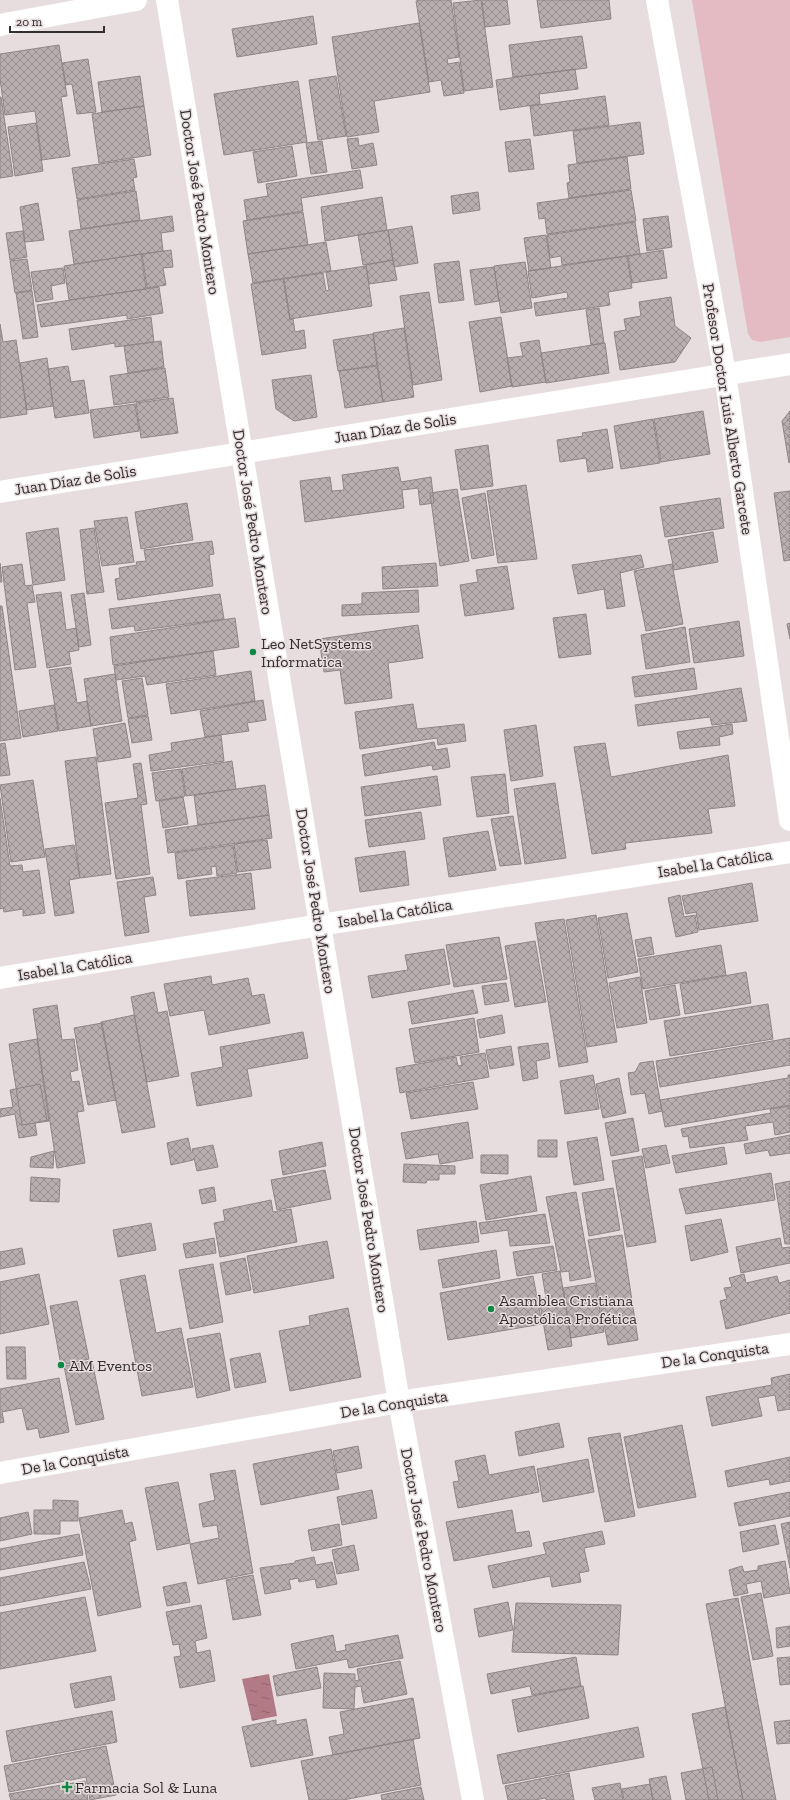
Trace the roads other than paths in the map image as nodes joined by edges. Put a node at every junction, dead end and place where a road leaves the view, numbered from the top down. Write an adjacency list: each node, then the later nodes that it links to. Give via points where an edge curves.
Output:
1 (136, 0): 4 (street)
2 (167, 0): 7 (street, Doctor José Pedro Montero)
3 (657, 0): 6 (street, Profesor Doctor Luis Alberto Garcete)
4 (0, 25)
5 (790, 364): 6 (street, Juan Díaz de Solis)
6 (725, 374): 7 (street, Juan Díaz de Solis); 9 (street, Profesor Doctor Luis Alberto Garcete)
7 (242, 454): 8 (street, Juan Díaz de Solis); 11 (street, Doctor José Pedro Montero)
8 (0, 492)
9 (790, 820)
10 (790, 852): 11 (street, Isabel la Católica)
11 (320, 925): 12 (street, Isabel la Católica); 14 (street, Doctor José Pedro Montero)
12 (0, 978)
13 (790, 1344): 14 (street, De la Conquista)
14 (399, 1402): 15 (street, De la Conquista); 16 (street, Doctor José Pedro Montero)
15 (0, 1473)
16 (473, 1800)

